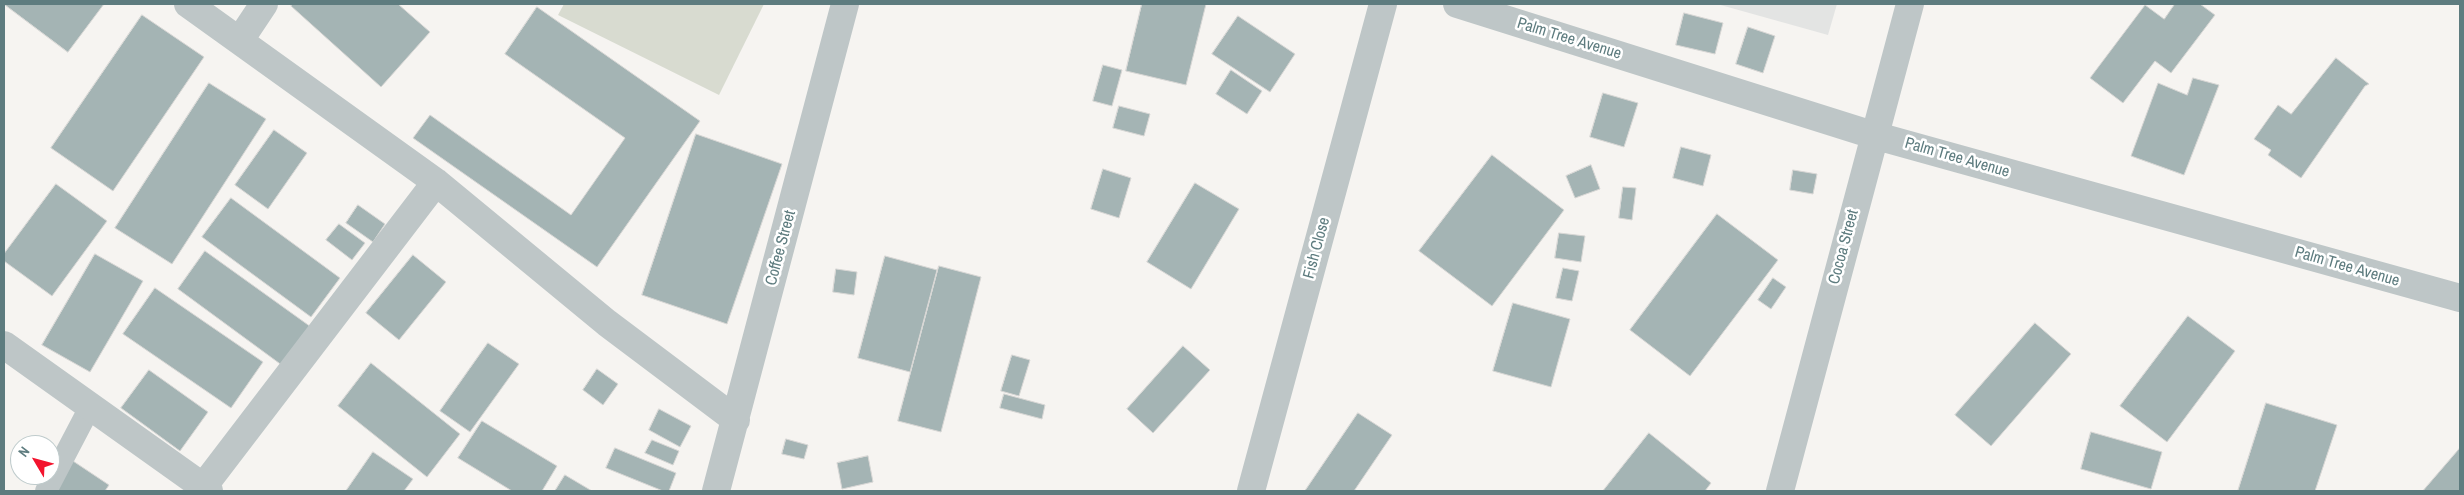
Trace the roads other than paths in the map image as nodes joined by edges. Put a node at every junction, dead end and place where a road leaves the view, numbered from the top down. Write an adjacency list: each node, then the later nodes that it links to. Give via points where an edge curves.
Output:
1 (188, 4): 7 (street)
2 (264, 4): 7 (street)
3 (845, 4): 13 (street, Coffee Street)
4 (1383, 4): 17 (street, Fish Close)
5 (1457, 4): 8 (street, Palm Tree Avenue)
6 (1910, 4): 8 (street, Cocoa Street)
7 (240, 40): 9 (street)
8 (1873, 135): 10 (street, Palm Tree Avenue); 18 (street, Cocoa Street)
9 (436, 182): 13 (street, via 606,323); 14 (street)
10 (2460, 298)
11 (4, 345): 12 (street)
12 (90, 407): 14 (street); 15 (lane)
13 (736, 420): 16 (street, Coffee Street)
14 (206, 489)
15 (46, 491)
16 (716, 491)
17 (1251, 491)
18 (1780, 491)

